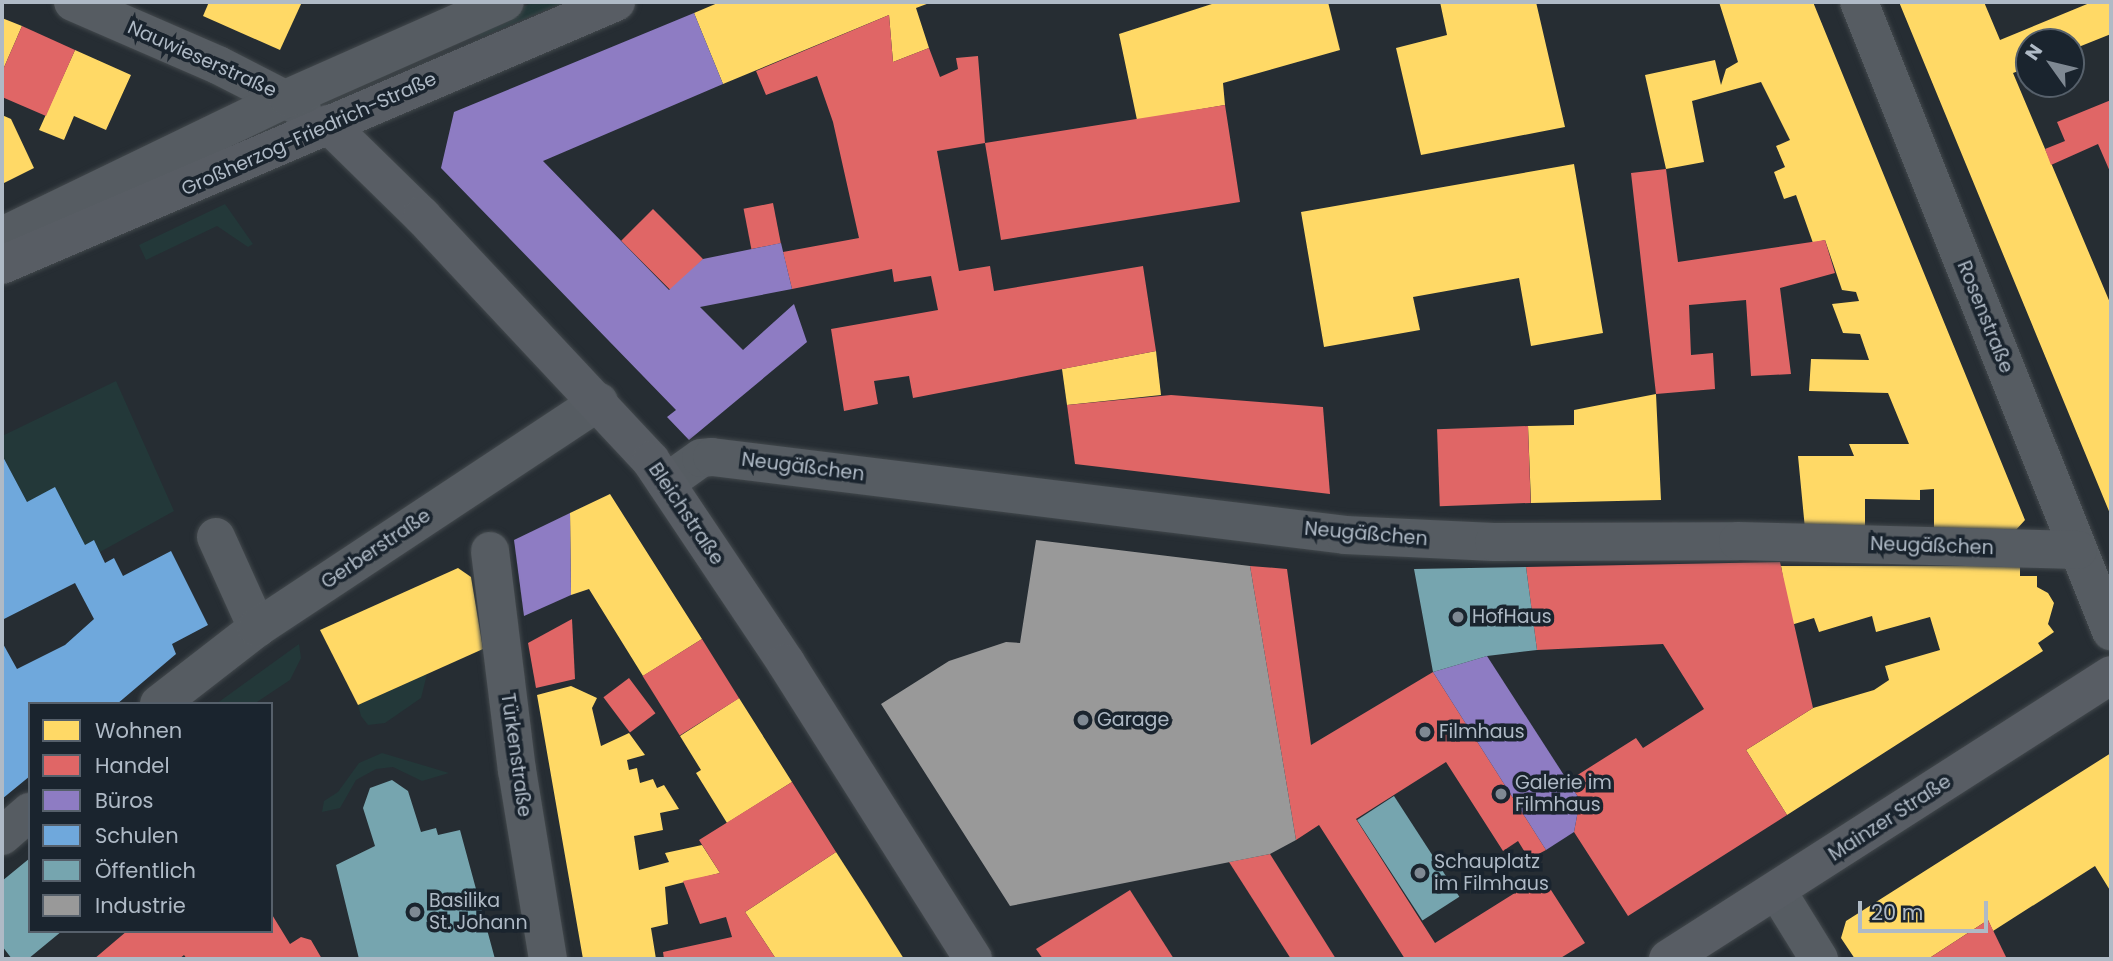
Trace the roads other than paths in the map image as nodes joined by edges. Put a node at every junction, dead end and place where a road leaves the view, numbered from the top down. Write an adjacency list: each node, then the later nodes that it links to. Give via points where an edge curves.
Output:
1 (73, 2): 6 (street, Nauwieserstraße)
2 (456, 2): 6 (street)
3 (505, 2): 6 (street)
4 (616, 2): 7 (main road, Großherzog-Friedrich-Straße)
5 (1859, 2): 14 (street, Rosenstraße)
6 (276, 93): 7 (street, Nauwieserstraße); 8 (street); 9 (street)
7 (328, 124): 10 (main road, Großherzog-Friedrich-Straße); 11 (main road, Bleichstraße)
8 (2, 213)
9 (2, 236)
10 (2, 265)
11 (599, 402): 12 (main road, Bleichstraße); 16 (street, Gerberstraße)
12 (666, 483): 14 (street, Neugäßchen, via 701,458 712,457 1345,535 1494,542 1738,541); 24 (main road, Bleichstraße)
13 (216, 537): 16 (street)
14 (2078, 550): 17 (street, Rosenstraße)
15 (490, 551): 23 (street, Türkenstraße, via 517,770)
16 (257, 628): 19 (street, Gerberstraße)
17 (2111, 631)
18 (2111, 675): 22 (main road, Mainzer Straße)
19 (162, 702)
20 (28, 814): 21 (street)
21 (2, 836)
22 (1777, 891): 25 (main road, Mainzer Straße); 26 (street)
23 (548, 959)
24 (973, 959)
25 (1668, 959)
26 (1819, 959)

